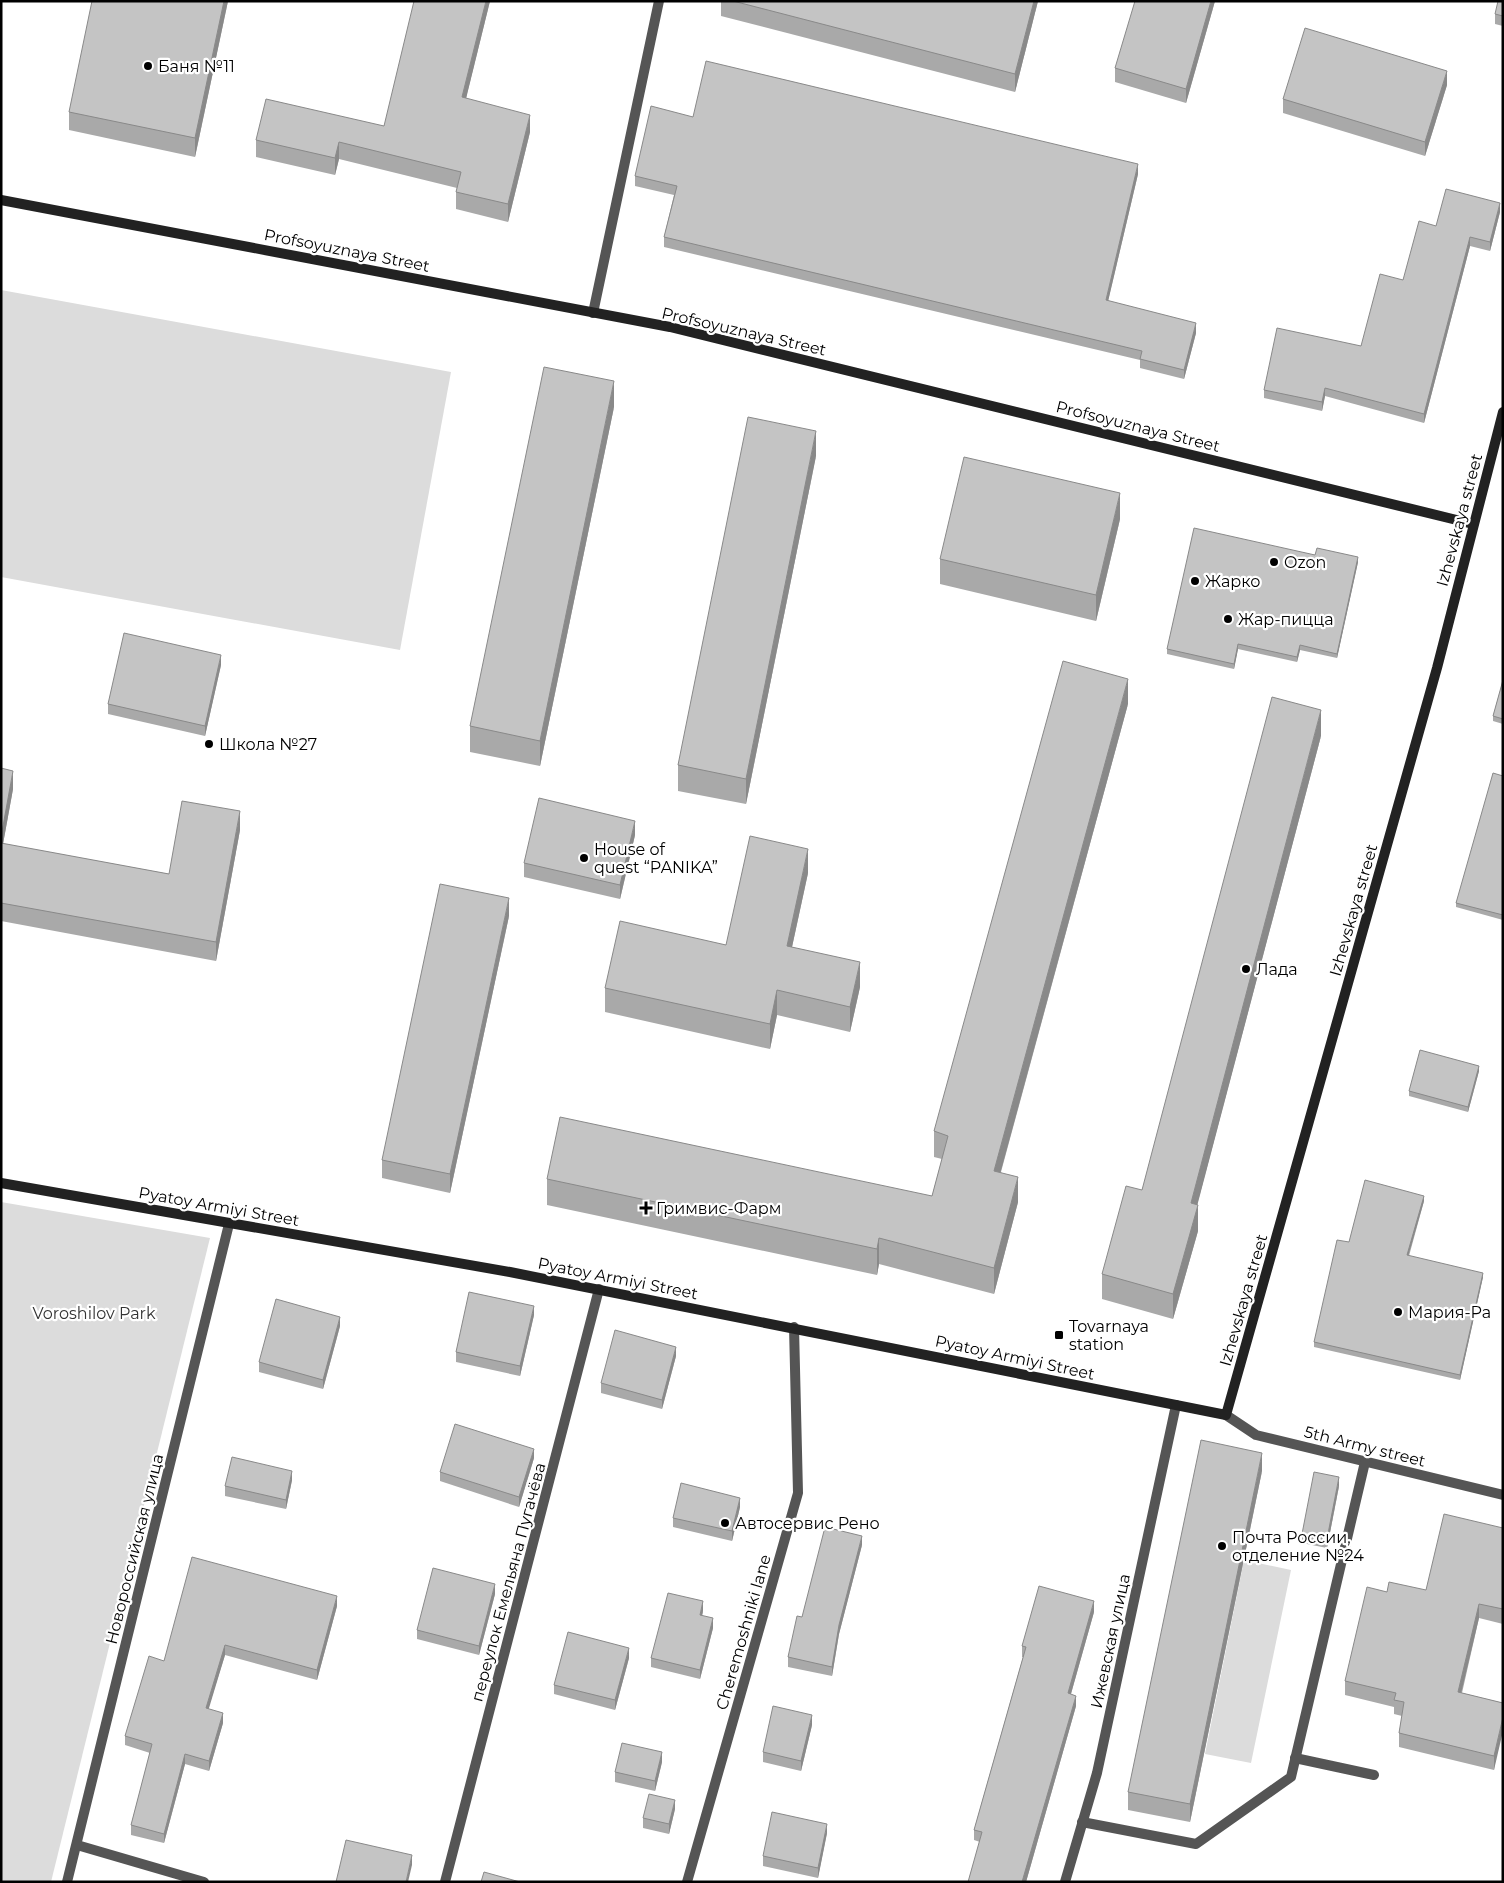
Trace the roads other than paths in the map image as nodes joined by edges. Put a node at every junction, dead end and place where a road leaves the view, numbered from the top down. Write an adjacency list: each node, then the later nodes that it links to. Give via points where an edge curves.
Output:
1 (659, 1): 3 (street)
2 (1, 200): 3 (main road, Profsoyuznaya Street)
3 (593, 313): 5 (main road, Profsoyuznaya Street, via 670,327)
4 (1503, 412): 5 (main road, Izhevskaya street)
5 (1473, 524): 11 (main road, Izhevskaya street, via 1437,668)
6 (1, 1183): 7 (main road, Pyatoy Armiyi Street)
7 (229, 1224): 8 (main road, Pyatoy Armiyi Street, via 348,1242); 17 (street, Новороссийская улица)
8 (599, 1289): 9 (main road, Pyatoy Armiyi Street); 20 (street, переулок Емельяна Пугачёва)
9 (794, 1327): 10 (main road, Pyatoy Armiyi Street); 21 (street, Cheremoshniki lane, via 798,1493)
10 (1176, 1405): 11 (main road, Pyatoy Armiyi Street); 16 (street, Ижевская улица, via 1097,1772)
11 (1226, 1415): 12 (street, 5th Army street, via 1256,1435)
12 (1365, 1462): 13 (street, 5th Army street); 14 (street)
13 (1503, 1496)
14 (1295, 1758): 15 (street); 16 (street, via 1291,1777 1196,1844)
15 (1374, 1775)
16 (1082, 1822): 22 (street, Ижевская улица)
17 (76, 1845): 18 (street, Новороссийская улица); 19 (street)
18 (68, 1882)
19 (204, 1882)
20 (445, 1882)
21 (687, 1882)
22 (1065, 1882)

